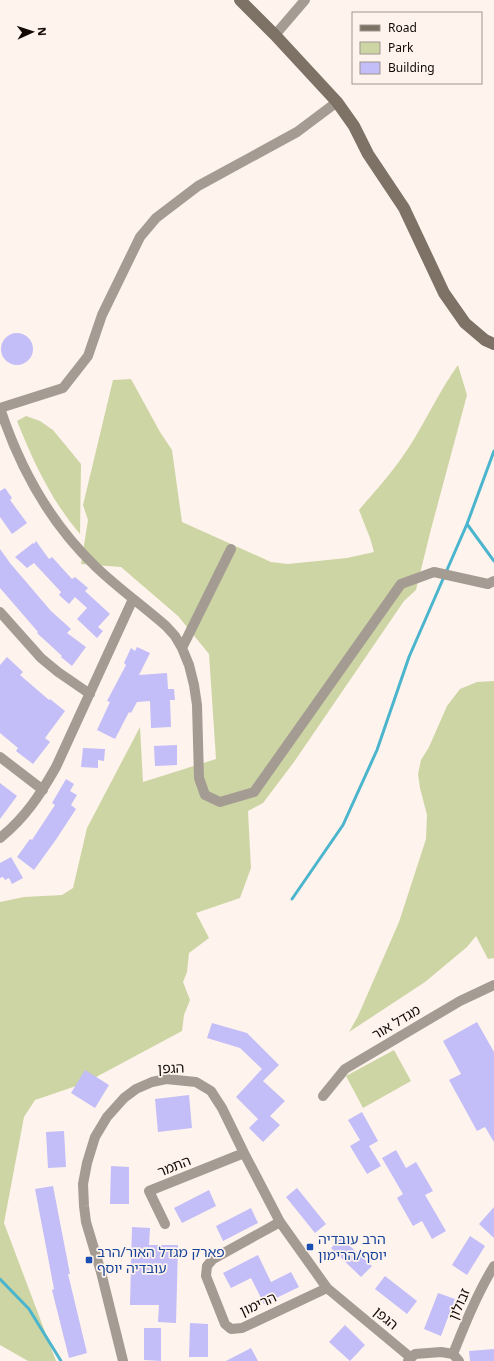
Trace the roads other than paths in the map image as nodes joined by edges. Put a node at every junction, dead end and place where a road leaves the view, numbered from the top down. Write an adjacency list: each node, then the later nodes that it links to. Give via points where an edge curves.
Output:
1 (240, 0): 3 (street)
2 (305, 0): 3 (street)
3 (275, 35): 4 (street)
4 (337, 102): 5 (street, via 404,208 444,294 465,322 485,340); 6 (street, via 297,132 198,186 156,218 140,236 102,315 88,356 63,388)
5 (494, 344)
6 (0, 408): 9 (street, via 19,460 47,508 76,546)
7 (231, 549): 11 (street)
8 (494, 581): 11 (street, via 488,584 434,572 401,584 254,792 220,802 206,795 199,778 197,705 190,665)
9 (133, 599): 11 (street, via 166,626); 12 (street)
10 (0, 612): 12 (street, via 42,658)
11 (182, 648)
12 (90, 694): 14 (street, via 59,762)
13 (0, 756): 14 (street)
14 (43, 790): 15 (street, via 21,819)
15 (0, 838)
16 (494, 985): 17 (street, מגדל אור, via 460,1001 345,1069)
17 (323, 1096)
18 (244, 1153): 19 (street, הגפן); 20 (street, התמר, via 149,1191); 25 (street, הגפן, via 222,1108 210,1091 196,1082 166,1079 152,1082 124,1098 106,1117 95,1137 87,1163 83,1184 84,1206)
19 (280, 1222): 22 (street, הגפן); 22 (street, הרימון, via 212,1259 207,1266 206,1276 225,1324 231,1329 242,1328)
20 (165, 1224)
21 (494, 1266): 23 (street, זבולון, via 472,1309)
22 (327, 1288): 24 (street, הגפן)
23 (456, 1358): 24 (street, via 442,1352 416,1354)
24 (409, 1359)
25 (123, 1361)

